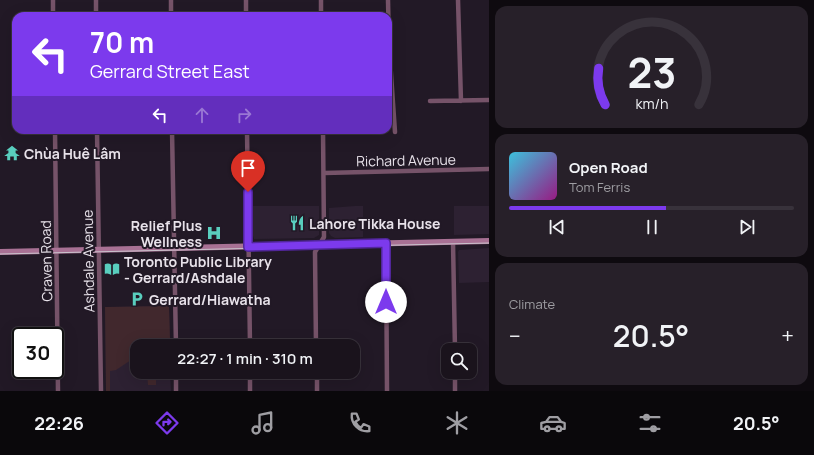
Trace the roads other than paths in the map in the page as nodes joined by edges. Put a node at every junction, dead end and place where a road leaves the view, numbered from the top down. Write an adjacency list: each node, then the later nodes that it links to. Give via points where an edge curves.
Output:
1 (53, 0): 8 (street)
2 (96, 0): 9 (street)
3 (171, 0): 10 (street)
4 (246, 0): 11 (street)
5 (321, 0): 12 (street)
6 (388, 0): 13 (street)
7 (458, 0): 14 (street)
8 (53, 12)
9 (96, 12)
10 (171, 12)
11 (246, 12)
12 (321, 12)
13 (388, 12)
14 (461, 100): 15 (street); 16 (street)
15 (489, 100)
16 (430, 101)
17 (392, 109): 18 (street)
18 (395, 132)
19 (55, 134): 33 (street, Craven Road)
20 (98, 134): 32 (street, Ashdale Avenue)
21 (172, 134): 31 (street)
22 (247, 134): 30 (street)
23 (323, 134): 25 (street)
24 (489, 169): 25 (street, Richard Avenue)
25 (324, 173): 29 (street, via 324,237)
26 (489, 241): 27 (main road)
27 (453, 242): 28 (main road); 38 (street)
28 (386, 243): 29 (main road); 48 (street)
29 (320, 245): 30 (main road); 37 (street, via 315,252)
30 (248, 247): 31 (main road); 36 (street)
31 (173, 248): 32 (main road); 35 (street)
32 (98, 250): 33 (main road); 44 (street, Ashdale Avenue)
33 (57, 251): 34 (main road); 43 (street, Craven Road)
34 (0, 252)
35 (176, 339)
36 (250, 339)
37 (316, 339)
38 (455, 343)
39 (176, 379): 45 (street)
40 (250, 379): 46 (street)
41 (317, 379): 47 (street)
42 (455, 379): 49 (street)
43 (58, 391)
44 (101, 391)
45 (176, 391)
46 (250, 391)
47 (317, 391)
48 (387, 391)
49 (455, 391)

